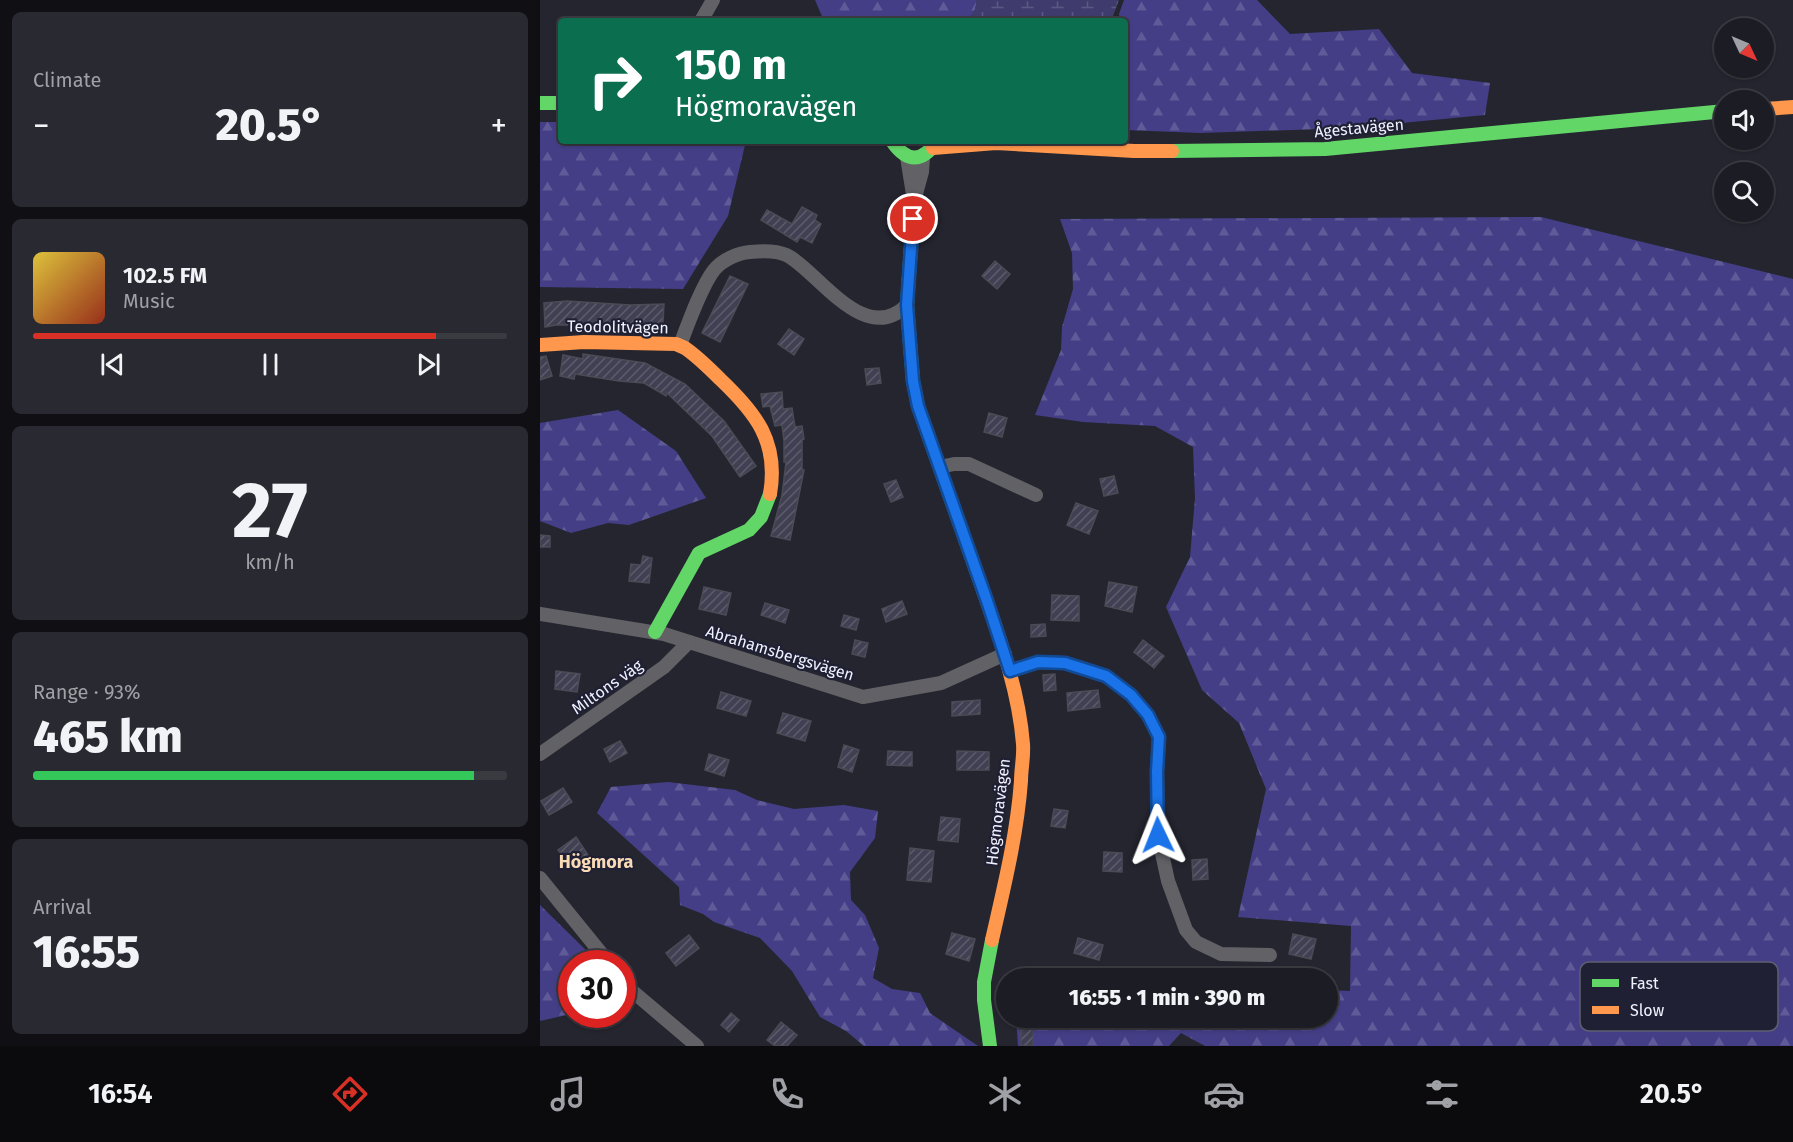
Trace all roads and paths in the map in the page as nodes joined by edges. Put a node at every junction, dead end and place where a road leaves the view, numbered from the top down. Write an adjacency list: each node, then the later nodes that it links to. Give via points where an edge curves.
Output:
1 (713, 0): 2 (street)
2 (703, 18)
3 (540, 103): 4 (street)
4 (558, 103)
5 (1793, 107): 6 (street)
6 (1774, 108)
7 (1714, 112): 10 (street, Ågestavägen, via 1325,149 1134,151)
8 (894, 144): 12 (street)
9 (975, 144): 11 (street, Ågestavägen)
10 (1024, 144)
11 (931, 149): 12 (street, Ågestavägen); 13 (street, Högmoravägen)
12 (907, 157): 13 (street, Högmoravägen)
13 (914, 201): 14 (street, Högmoravägen)
14 (907, 305): 16 (street, via 881,319 857,312 789,256 769,251 745,253 715,270); 17 (street, Högmoravägen, via 918,406)
15 (540, 345): 16 (street, Teodolitvägen)
16 (680, 345): 20 (street, Teodolitvägen, via 753,411 767,438 772,480 769,499 755,526 699,553)
17 (940, 467): 18 (street, via 969,465); 22 (street, Högmoravägen)
18 (1036, 495)
19 (540, 614): 20 (street, Abrahamsbergsvägen)
20 (655, 632): 21 (street, Abrahamsbergsvägen)
21 (689, 642): 22 (street, Abrahamsbergsvägen, via 863,697 940,682); 24 (street, Miltons väg, via 664,667)
22 (1005, 654): 23 (street, Högmoravägen)
23 (1010, 671): 27 (street, via 1038,662 1065,663 1106,676 1131,695 1148,715 1159,737 1158,835 1168,881 1186,930 1196,942 1221,954); 30 (street, Högmoravägen, via 1023,746 1010,864 984,982)
24 (540, 754)
25 (540, 878): 26 (street)
26 (598, 950)
27 (1270, 954)
28 (636, 994): 29 (street)
29 (697, 1046)
30 (990, 1046)

